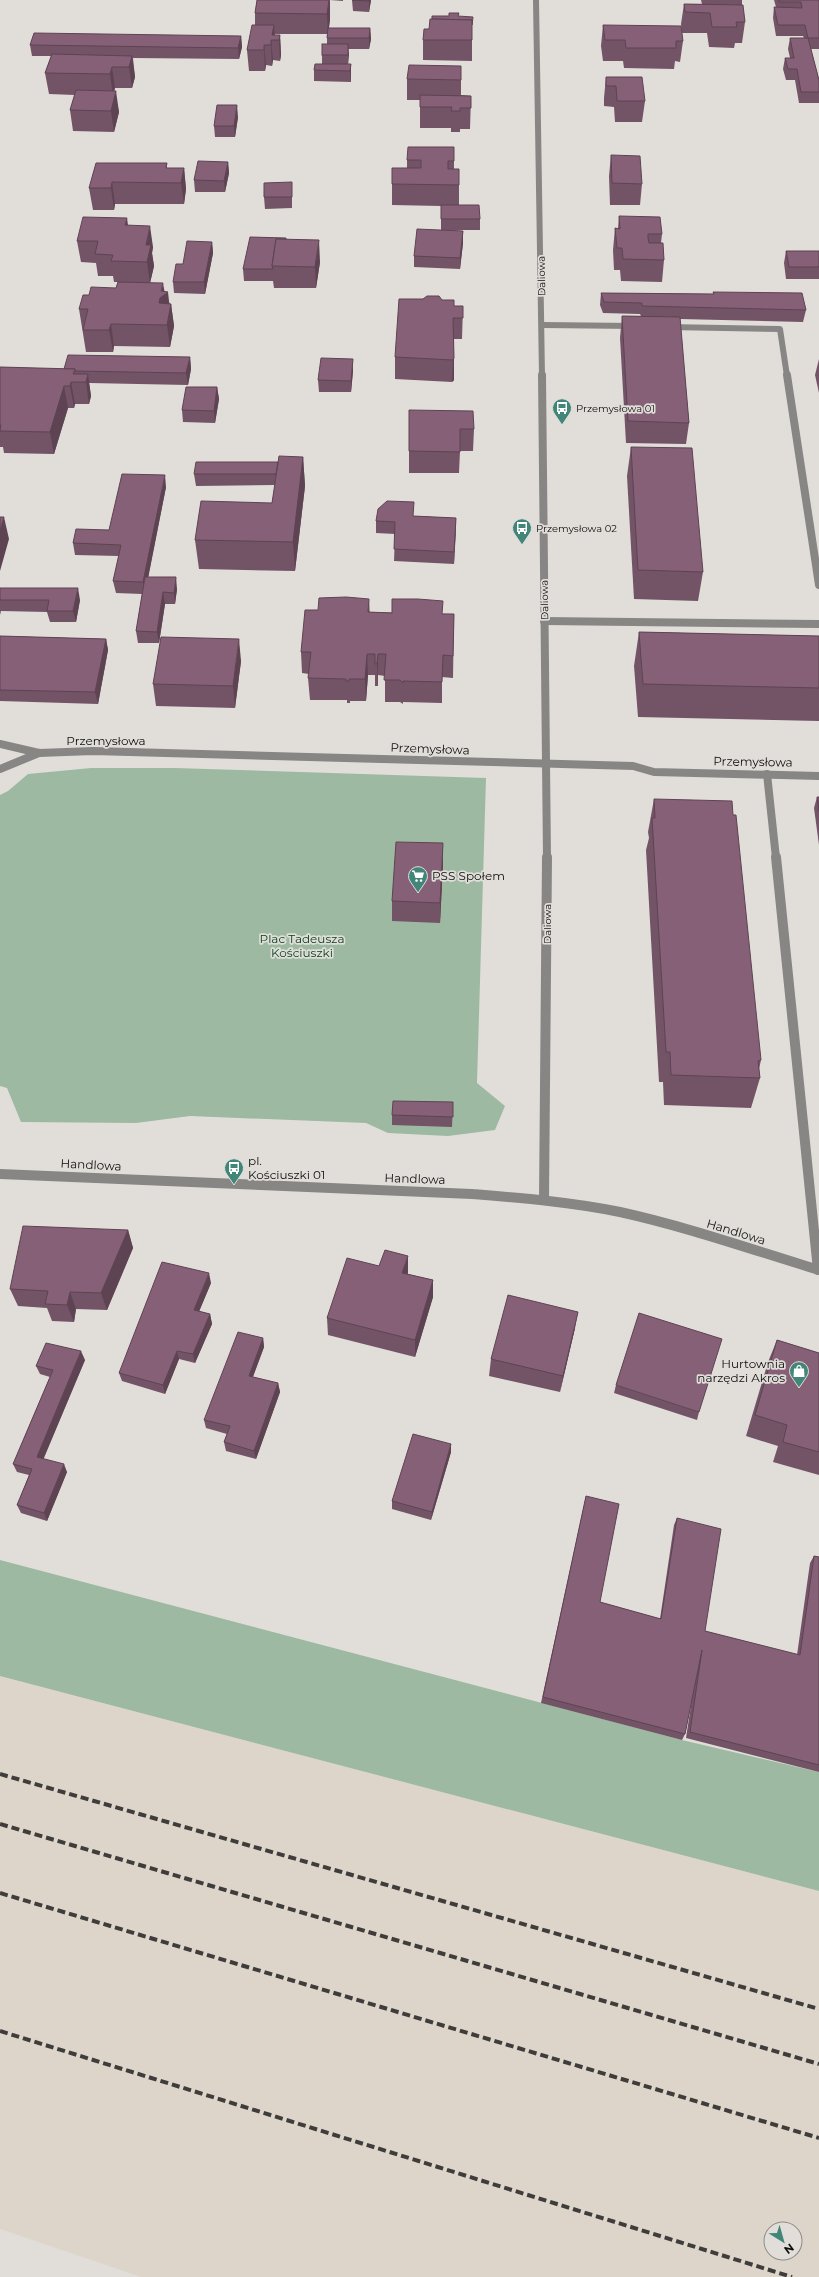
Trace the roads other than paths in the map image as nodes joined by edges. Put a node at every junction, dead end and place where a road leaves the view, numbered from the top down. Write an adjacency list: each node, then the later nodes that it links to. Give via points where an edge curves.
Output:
1 (536, 0): 2 (street, Daliowa)
2 (542, 325): 3 (street); 6 (street, Daliowa)
3 (640, 326)
4 (662, 327): 5 (street, via 780,329)
5 (819, 585)
6 (544, 621): 7 (street); 10 (street, Daliowa)
7 (819, 624)
8 (0, 744): 9 (street, Przemysłowa)
9 (39, 753): 10 (street, Przemysłowa, via 93,751); 11 (street, Przemysłowa)
10 (548, 764): 12 (street, Przemysłowa, via 633,766 654,772); 15 (street, Daliowa)
11 (0, 769)
12 (767, 774): 13 (street, Przemysłowa); 16 (street)
13 (819, 776)
14 (0, 1174): 15 (street, Handlowa, via 472,1194)
15 (544, 1200): 16 (street, Handlowa, via 595,1207 646,1219)
16 (818, 1270)

